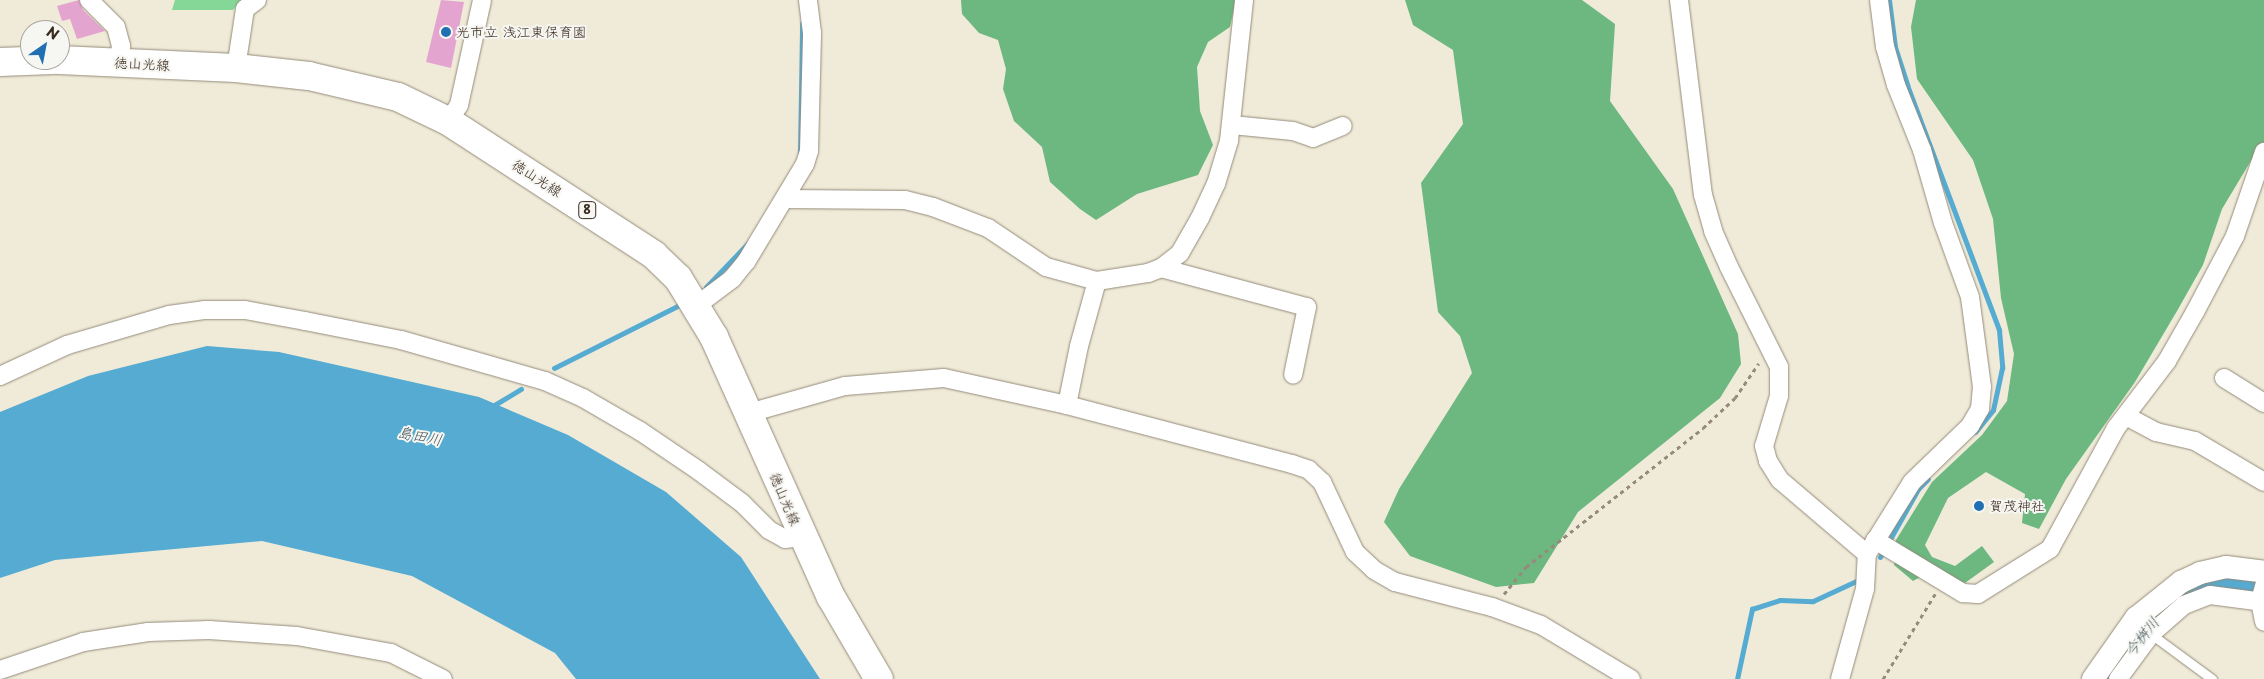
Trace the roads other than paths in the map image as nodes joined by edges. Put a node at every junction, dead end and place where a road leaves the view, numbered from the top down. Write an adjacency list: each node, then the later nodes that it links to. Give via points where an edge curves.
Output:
1 (89, 0): 11 (street, via 116,27 121,46)
2 (257, 0): 12 (street, via 245,10)
3 (482, 0): 13 (street, via 458,105)
4 (808, 0): 17 (street, via 812,32 809,151 797,182)
5 (1244, 0): 14 (street)
6 (1679, 0): 30 (street, via 1703,195 1713,231 1779,367 1779,396 1764,446 1768,461 1780,480)
7 (1879, 0): 30 (street, via 1885,47 1896,85 1922,150 1943,223 1970,297 1982,387 1980,409 1970,426 1912,482)
8 (20, 61): 10 (main road)
9 (70, 61): 11 (main road, 徳山光線 / 8)
10 (0, 62)
11 (118, 63): 12 (main road, 徳山光線 / 8)
12 (236, 68): 13 (main road, 徳山光線 / 8, via 309,76 359,86 398,97)
13 (448, 121): 20 (main road, 徳山光線 / 8, via 654,255 678,278)
14 (1232, 125): 15 (street, via 1293,131 1313,138); 18 (street, via 1216,184 1200,218 1180,253)
15 (1342, 126)
16 (2264, 152): 27 (street, via 2235,236 2167,361)
17 (785, 199): 19 (street, via 905,200 933,207 988,228 1046,267); 20 (street, via 732,279)
18 (1161, 268): 19 (street, via 1148,274); 21 (street, via 1306,307)
19 (1097, 281): 25 (street, via 1079,346)
20 (696, 306): 26 (main road, 徳山光線 / 8)
21 (1293, 375)
22 (0, 376): 29 (street, via 67,345 169,315 204,310 245,310 400,340 545,381 583,398 699,470 785,539)
23 (2224, 378): 24 (street)
24 (2264, 403)
25 (1068, 405): 26 (street, via 944,378 845,386); 38 (street, via 1309,470 1322,482 1355,552 1374,570 1396,582 1541,625)
26 (749, 413): 29 (main road, 徳山光線 / 8)
27 (2126, 416): 28 (street, via 2156,432 2195,441); 30 (street, via 2100,453 2050,549 1978,594 1963,594)
28 (2264, 482)
29 (802, 537): 37 (main road, 徳山光線 / 8, via 830,597)
30 (1871, 547): 39 (street, via 1865,589)
31 (2264, 572): 40 (street, via 2226,567 2200,572 2181,582 2136,618)
32 (2263, 596): 33 (street); 34 (street, via 2210,595 2184,605)
33 (2264, 622)
34 (2151, 634): 41 (street); 42 (lane)
35 (3, 673): 36 (street, via 83,642 148,632 209,630 297,636 391,653)
36 (443, 679)
37 (879, 679)
38 (1631, 679)
39 (1840, 679)
40 (2093, 679)
41 (2118, 679)
42 (2212, 679)

